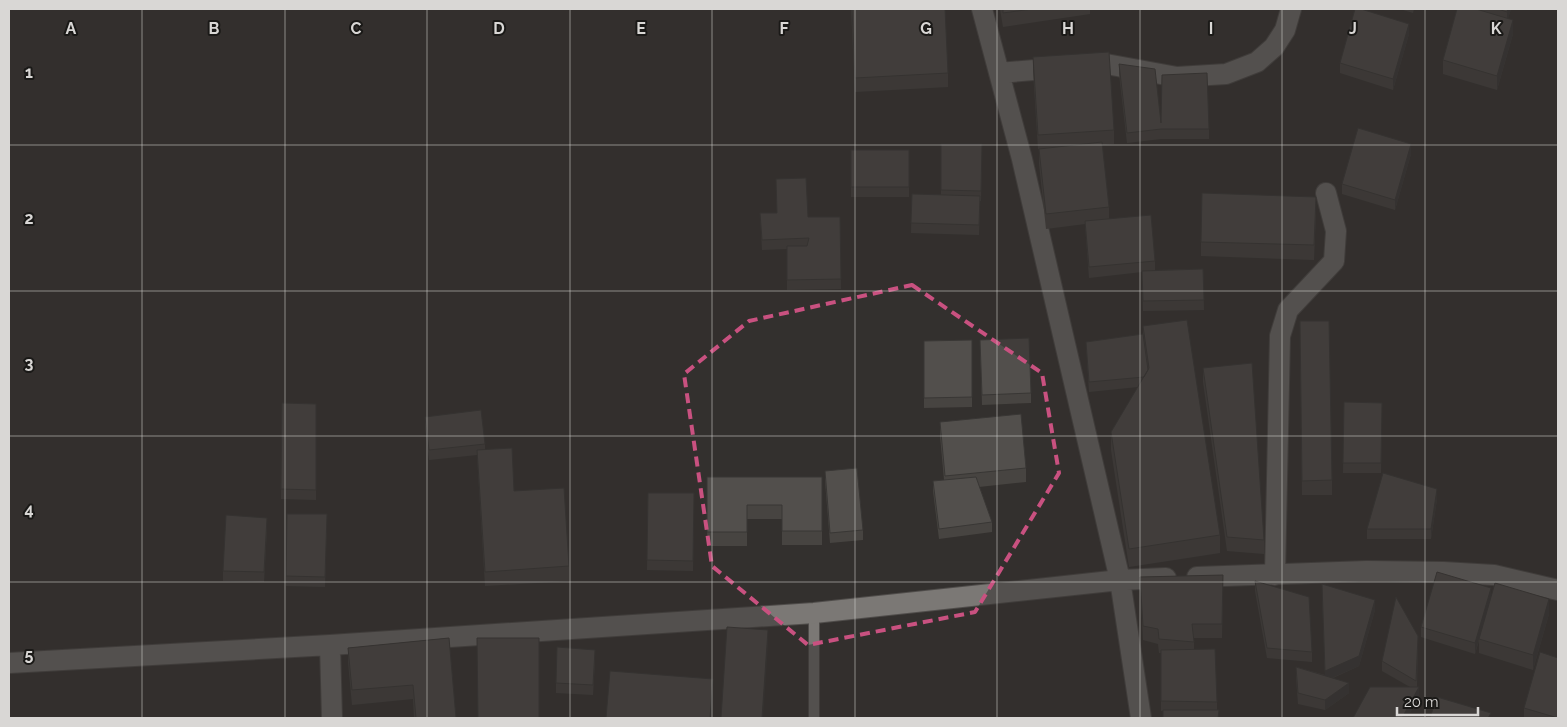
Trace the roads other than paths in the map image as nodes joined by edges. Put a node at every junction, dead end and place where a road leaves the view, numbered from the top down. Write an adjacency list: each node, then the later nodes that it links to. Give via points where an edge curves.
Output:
1 (982, 9): 3 (street)
2 (1291, 9): 3 (street, via 1285,30 1274,47 1257,62 1226,74 1177,78 1106,64)
3 (999, 73): 6 (street)
4 (1326, 193): 5 (street, via 1336,231 1334,261 1288,310 1280,336)
5 (1275, 575): 6 (street); 7 (street, via 1443,572 1494,575)
6 (1120, 580): 8 (street); 13 (street)
7 (1558, 590)
8 (814, 613): 9 (street); 12 (lane)
9 (330, 645): 10 (street); 11 (street)
10 (9, 663)
11 (332, 718)
12 (814, 718)
13 (1140, 718)

